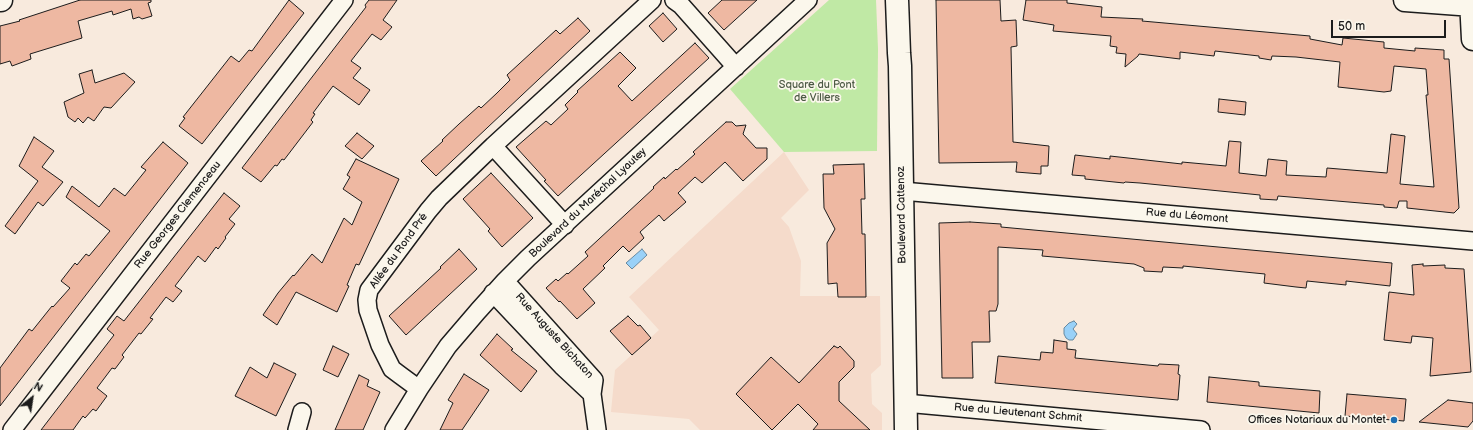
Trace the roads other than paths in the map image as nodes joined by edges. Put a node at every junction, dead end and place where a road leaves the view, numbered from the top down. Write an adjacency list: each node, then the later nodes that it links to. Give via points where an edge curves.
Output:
1 (344, 0): 20 (street, Rue Georges Clemenceau)
2 (652, 0): 10 (street, Allée du Rond Pré)
3 (674, 0): 9 (street)
4 (808, 0): 9 (street, Boulevard du Maréchal Lyautey)
5 (897, 0): 11 (street, Boulevard Cattenoz)
6 (1405, 0): 7 (street)
7 (1472, 3): 8 (street)
8 (1473, 39)
9 (736, 67): 12 (street, Boulevard du Maréchal Lyautey)
10 (493, 146): 12 (street); 16 (street, Allée du Rond Pré, via 428,210 369,290 368,310 389,363)
11 (902, 191): 13 (street, Rue du Léomont); 18 (street, Boulevard Cattenoz)
12 (565, 225): 14 (street, Boulevard du Maréchal Lyautey)
13 (1473, 241)
14 (505, 281): 15 (street, Boulevard du Maréchal Lyautey); 17 (street, Rue Auguste Bichaton, via 594,380)
15 (493, 293): 16 (street, Boulevard du Maréchal Lyautey, via 448,346); 17 (street, Rue Auguste Bichaton)
16 (419, 389): 22 (street, Boulevard du Maréchal Lyautey)
17 (592, 394): 23 (street, Rue Auguste Bichaton)
18 (905, 403): 24 (street, Boulevard Cattenoz); 25 (street, Rue du Lieutenant Schmit)
19 (302, 412): 21 (street)
20 (12, 430)
21 (297, 430)
22 (394, 430)
23 (597, 430)
24 (906, 430)
25 (1202, 430)

